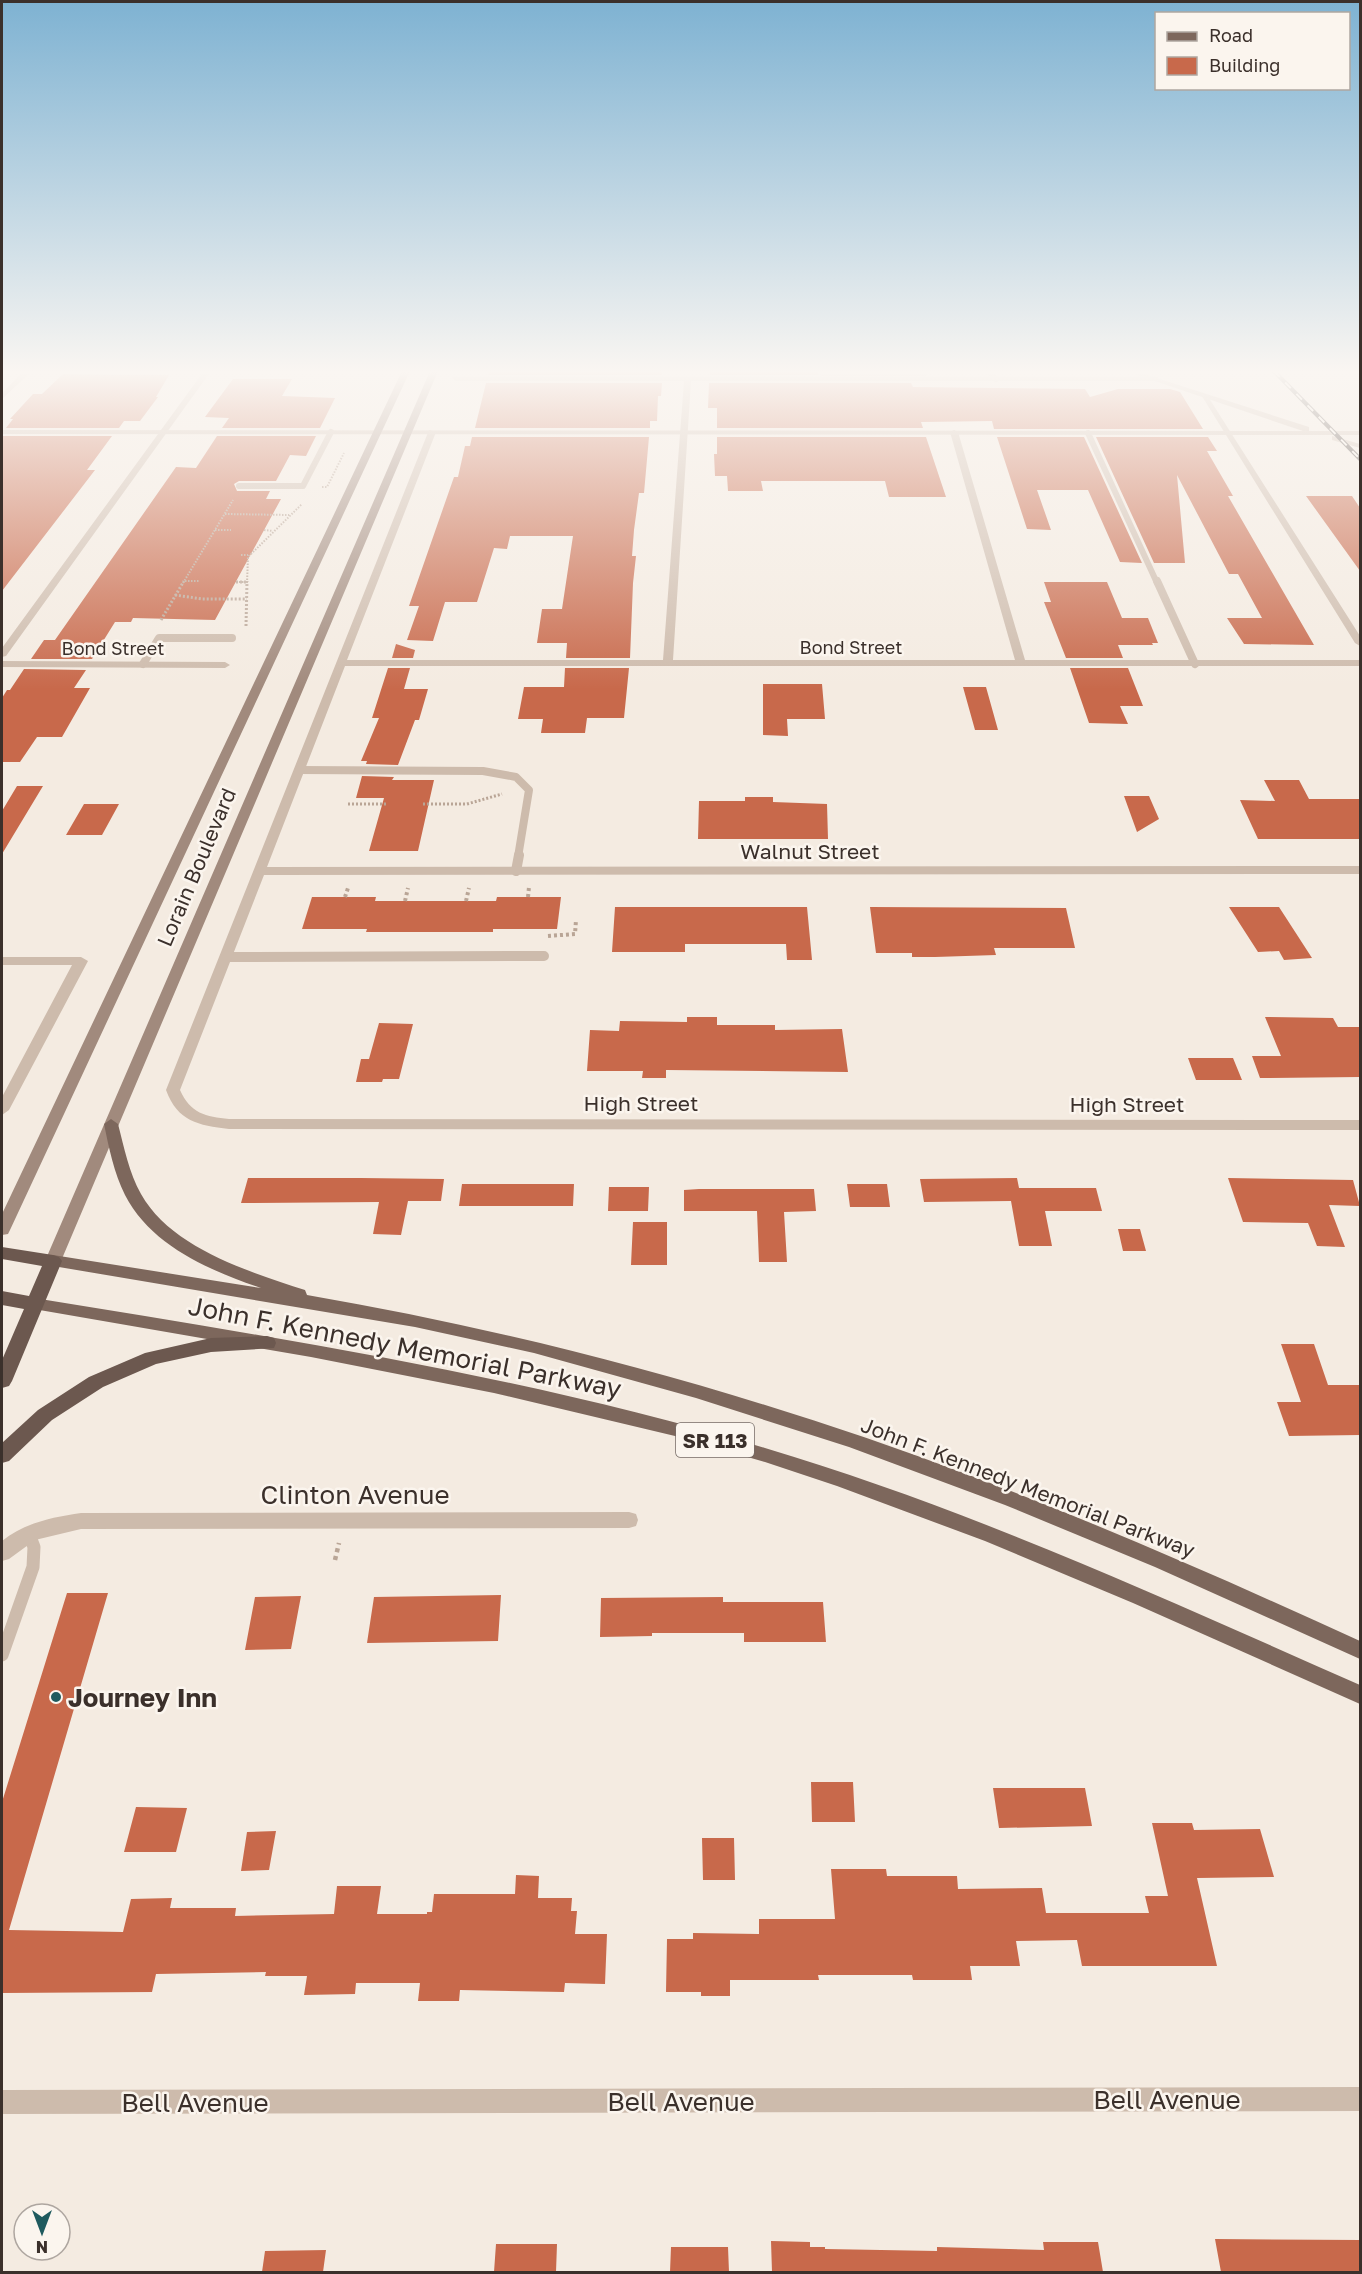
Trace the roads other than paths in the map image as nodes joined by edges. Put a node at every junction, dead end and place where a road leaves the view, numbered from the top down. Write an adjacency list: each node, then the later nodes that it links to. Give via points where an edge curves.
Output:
1 (129, 477): 13 (street)
2 (308, 477): 10 (lane, via 303,486)
3 (357, 477): 32 (main road, Lorain Boulevard)
4 (390, 477): 30 (main road, Lorain Boulevard)
5 (414, 477): 14 (street)
6 (682, 477): 15 (street)
7 (967, 477): 21 (street)
8 (1109, 477): 16 (lane)
9 (1255, 477): 12 (street)
10 (239, 486)
11 (232, 638): 19 (lane, via 159,638)
12 (1360, 644)
13 (2, 654)
14 (340, 663): 15 (street, Bond Street); 22 (street)
15 (668, 663): 21 (street, Bond Street)
16 (1195, 663): 17 (street, Bond Street); 21 (street, Bond Street)
17 (1360, 663)
18 (2, 664): 19 (street, Bond Street)
19 (143, 664): 20 (street, Bond Street)
20 (225, 664)
21 (1021, 664)
22 (299, 770): 24 (street); 25 (lane, via 483,771 516,777 529,790)
23 (1360, 870): 25 (street, Walnut Street)
24 (259, 871): 25 (street, Walnut Street); 27 (street, High Street)
25 (516, 871)
26 (544, 956): 27 (lane)
27 (225, 957): 31 (street, High Street, via 173,1090 177,1103 207,1122)
28 (2, 961): 29 (street, via 81,961)
29 (2, 1110)
30 (111, 1124): 34 (main road, Lorain Boulevard); 37 (main road, via 134,1197 160,1229 197,1256)
31 (1360, 1125)
32 (2, 1230)
33 (2, 1253): 34 (highway, John F. Kennedy Memorial Parkway)
34 (52, 1261): 36 (highway, Lorain Boulevard); 37 (main road, John F. Kennedy Memorial Parkway / SR 113)
35 (2, 1298): 36 (highway, John F. Kennedy Memorial Parkway / SR 113)
36 (34, 1304): 38 (main road, John F. Kennedy Memorial Parkway / SR 113); 39 (highway, Lorain Boulevard)
37 (345, 1309): 44 (main road, John F. Kennedy Memorial Parkway / SR 113, via 533,1346 809,1428 962,1480 1197,1576)
38 (267, 1343): 40 (highway, via 211,1345 152,1358 96,1382 45,1415); 46 (main road, John F. Kennedy Memorial Parkway / SR 113, via 543,1396 768,1455 1074,1567)
39 (2, 1381)
40 (2, 1455)
41 (629, 1520): 42 (street, Clinton Avenue, via 81,1521)
42 (29, 1534): 43 (street); 45 (lane, via 34,1547 33,1567)
43 (2, 1552)
44 (1360, 1650)
45 (2, 1655)
46 (1360, 1695)
47 (1360, 2099): 48 (street, Bell Avenue)
48 (2, 2102)

